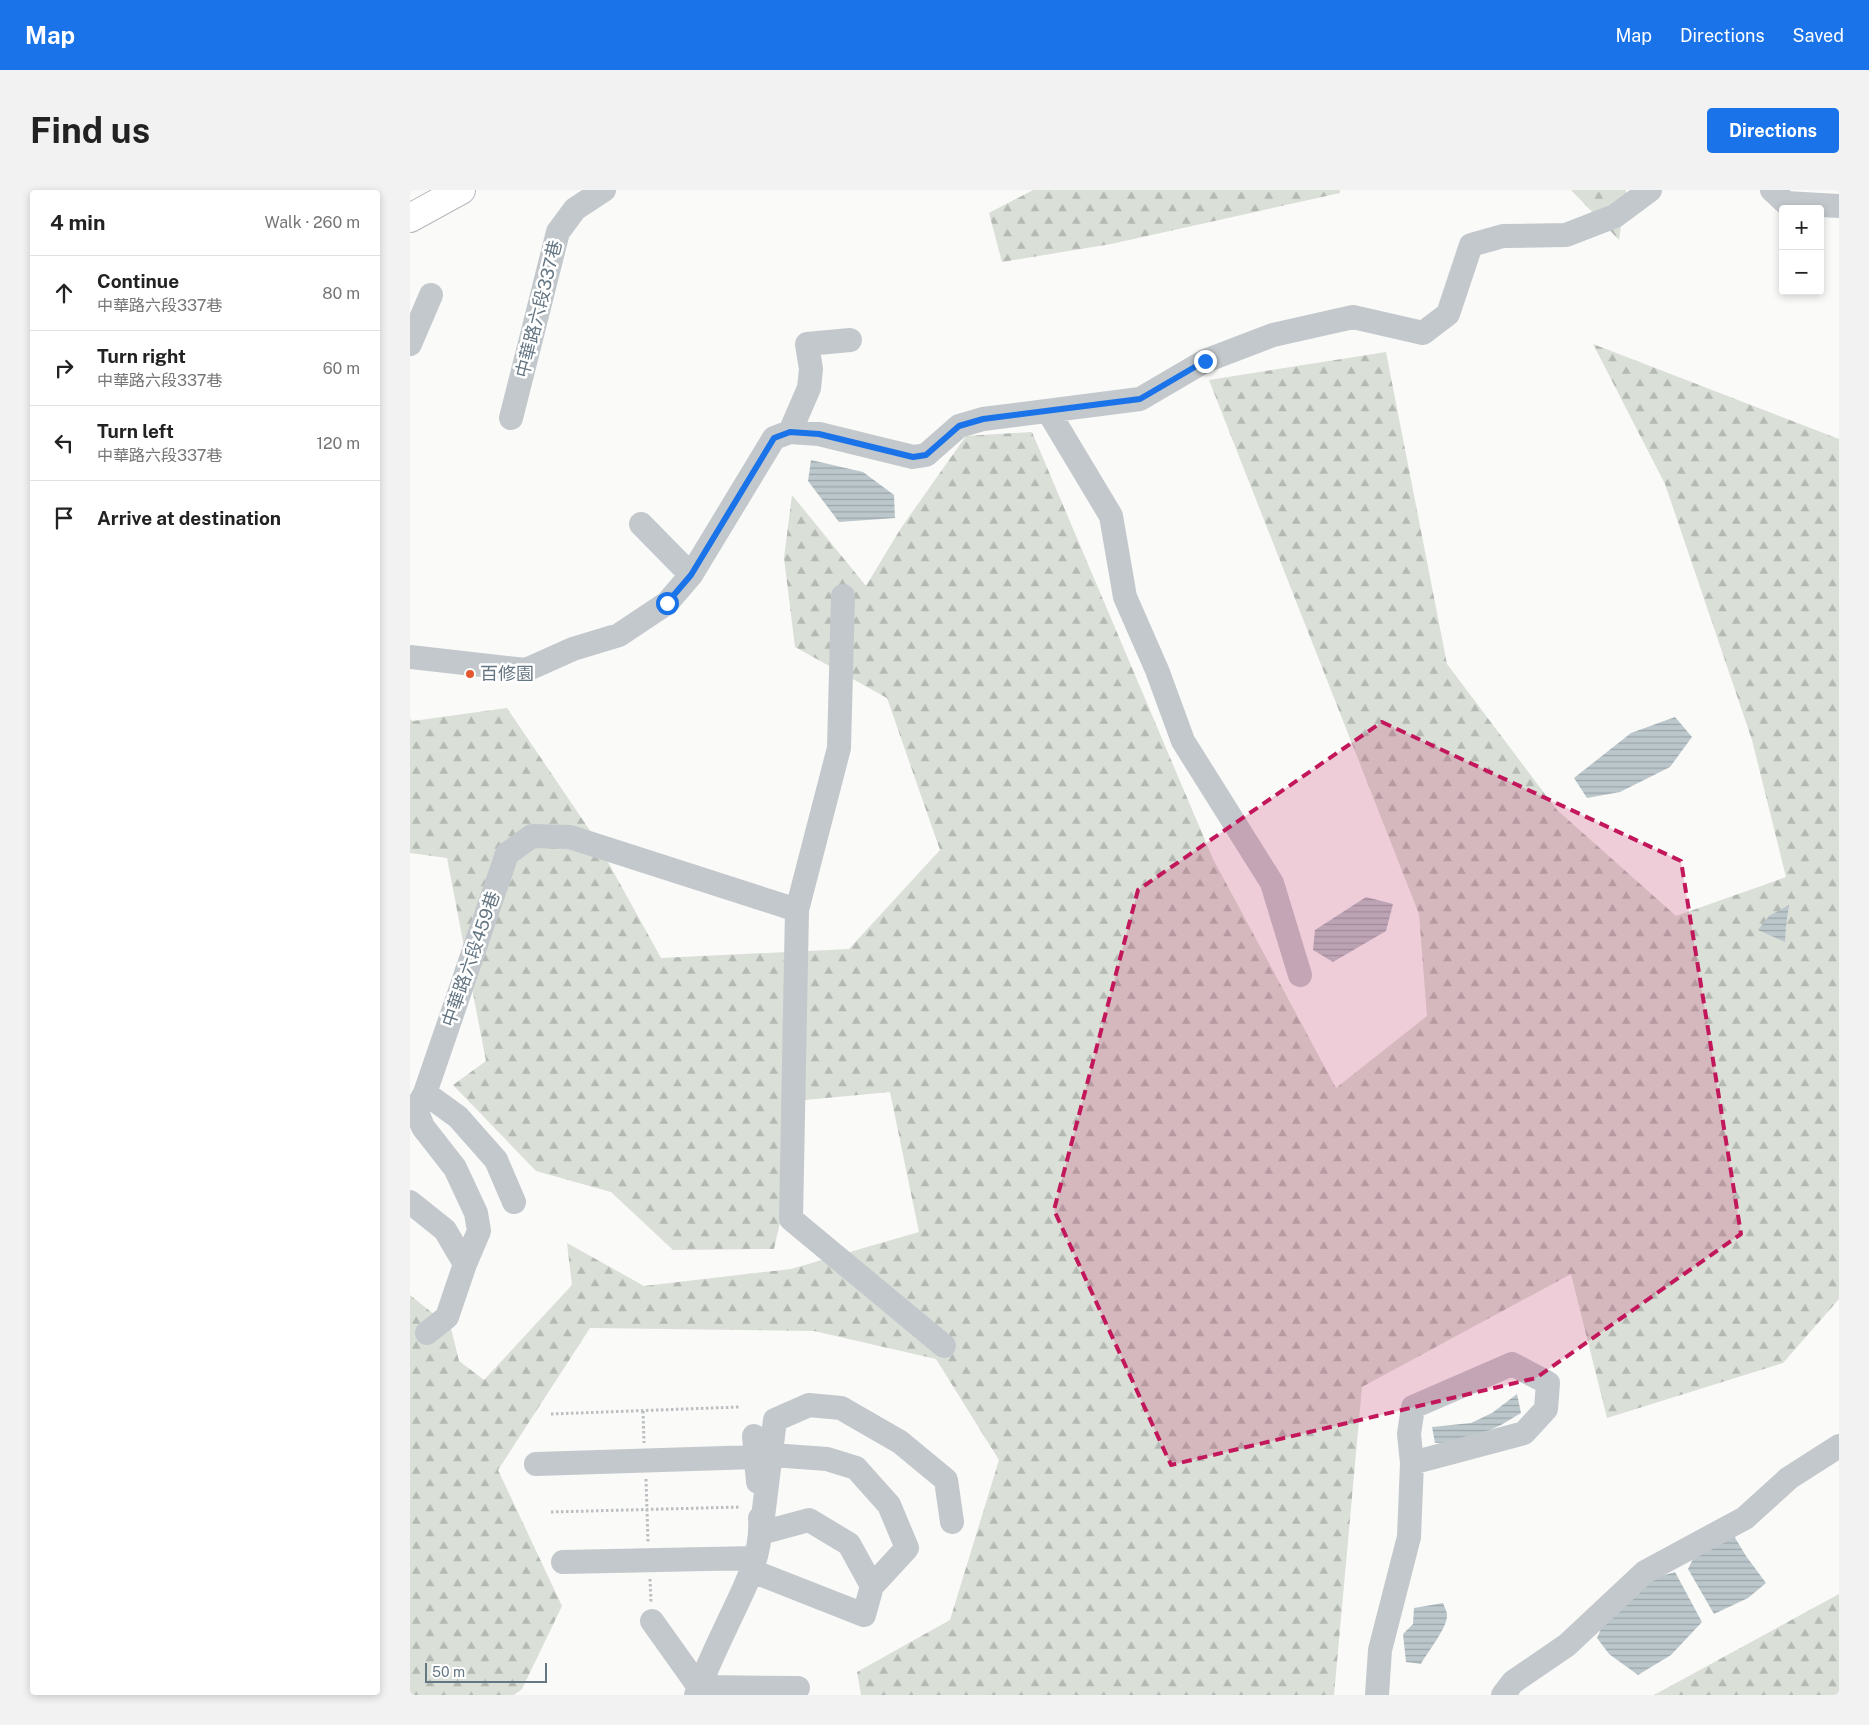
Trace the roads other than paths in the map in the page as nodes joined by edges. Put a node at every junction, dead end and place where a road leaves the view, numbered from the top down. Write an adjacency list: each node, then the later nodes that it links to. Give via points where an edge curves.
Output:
1 (461, 190): 6 (highway)
2 (604, 190): 11 (lane, 中華路六段337巷, via 574,209 558,232)
3 (1650, 190): 10 (lane, via 1615,216 1566,235 1503,236 1471,245 1448,314 1423,333 1353,317 1273,335 1205,361 1140,399)
4 (1772, 190): 5 (lane, via 1786,203)
5 (1839, 206)
6 (410, 218)
7 (431, 295): 9 (lane)
8 (850, 340): 12 (lane, via 807,344 811,369 809,388)
9 (410, 344)
10 (1048, 411): 12 (lane, via 983,419 959,426 926,455 913,457 819,434); 18 (lane, via 1111,516 1125,597 1183,741 1272,883)
11 (511, 418)
12 (790, 432): 14 (lane, via 774,438)
13 (641, 524): 14 (lane)
14 (691, 575): 16 (lane, via 667,603 619,635 572,649 526,670)
15 (843, 596): 17 (lane, via 839,748)
16 (410, 657)
17 (797, 910): 19 (lane, 中華路六段459巷, via 570,838 532,836 507,854); 24 (lane, via 791,1219)
18 (1300, 975)
19 (425, 1093): 21 (lane, via 458,1117 496,1160); 22 (lane, 中華路六段459巷, via 416,1109 423,1127 455,1168 476,1213 478,1231)
20 (410, 1202): 22 (lane, via 445,1230)
21 (514, 1202)
22 (465, 1264): 23 (lane, via 447,1317)
23 (427, 1333)
24 (944, 1346)
25 (1839, 1446): 38 (lane, via 1789,1478 1744,1518 1644,1572 1567,1645 1513,1682)
26 (761, 1449): 28 (lane, via 645,1460); 29 (lane, via 775,1420 809,1405 841,1408 900,1442 946,1480); 30 (lane); 33 (lane, via 827,1459 856,1468 889,1505 906,1548)
27 (1412, 1463): 27 (lane, via 1524,1433 1546,1409 1548,1383 1512,1364 1413,1408 1409,1434); 37 (lane, via 1409,1537 1380,1650)
28 (536, 1464)
29 (952, 1522)
30 (761, 1533): 32 (lane); 33 (lane, via 809,1520 849,1544)
31 (563, 1562): 32 (lane, via 649,1560)
32 (754, 1564): 33 (lane, via 864,1615); 36 (lane)
33 (872, 1586)
34 (652, 1620): 36 (lane)
35 (798, 1688): 36 (lane)
36 (698, 1691)
37 (1377, 1695)
38 (1502, 1695)

